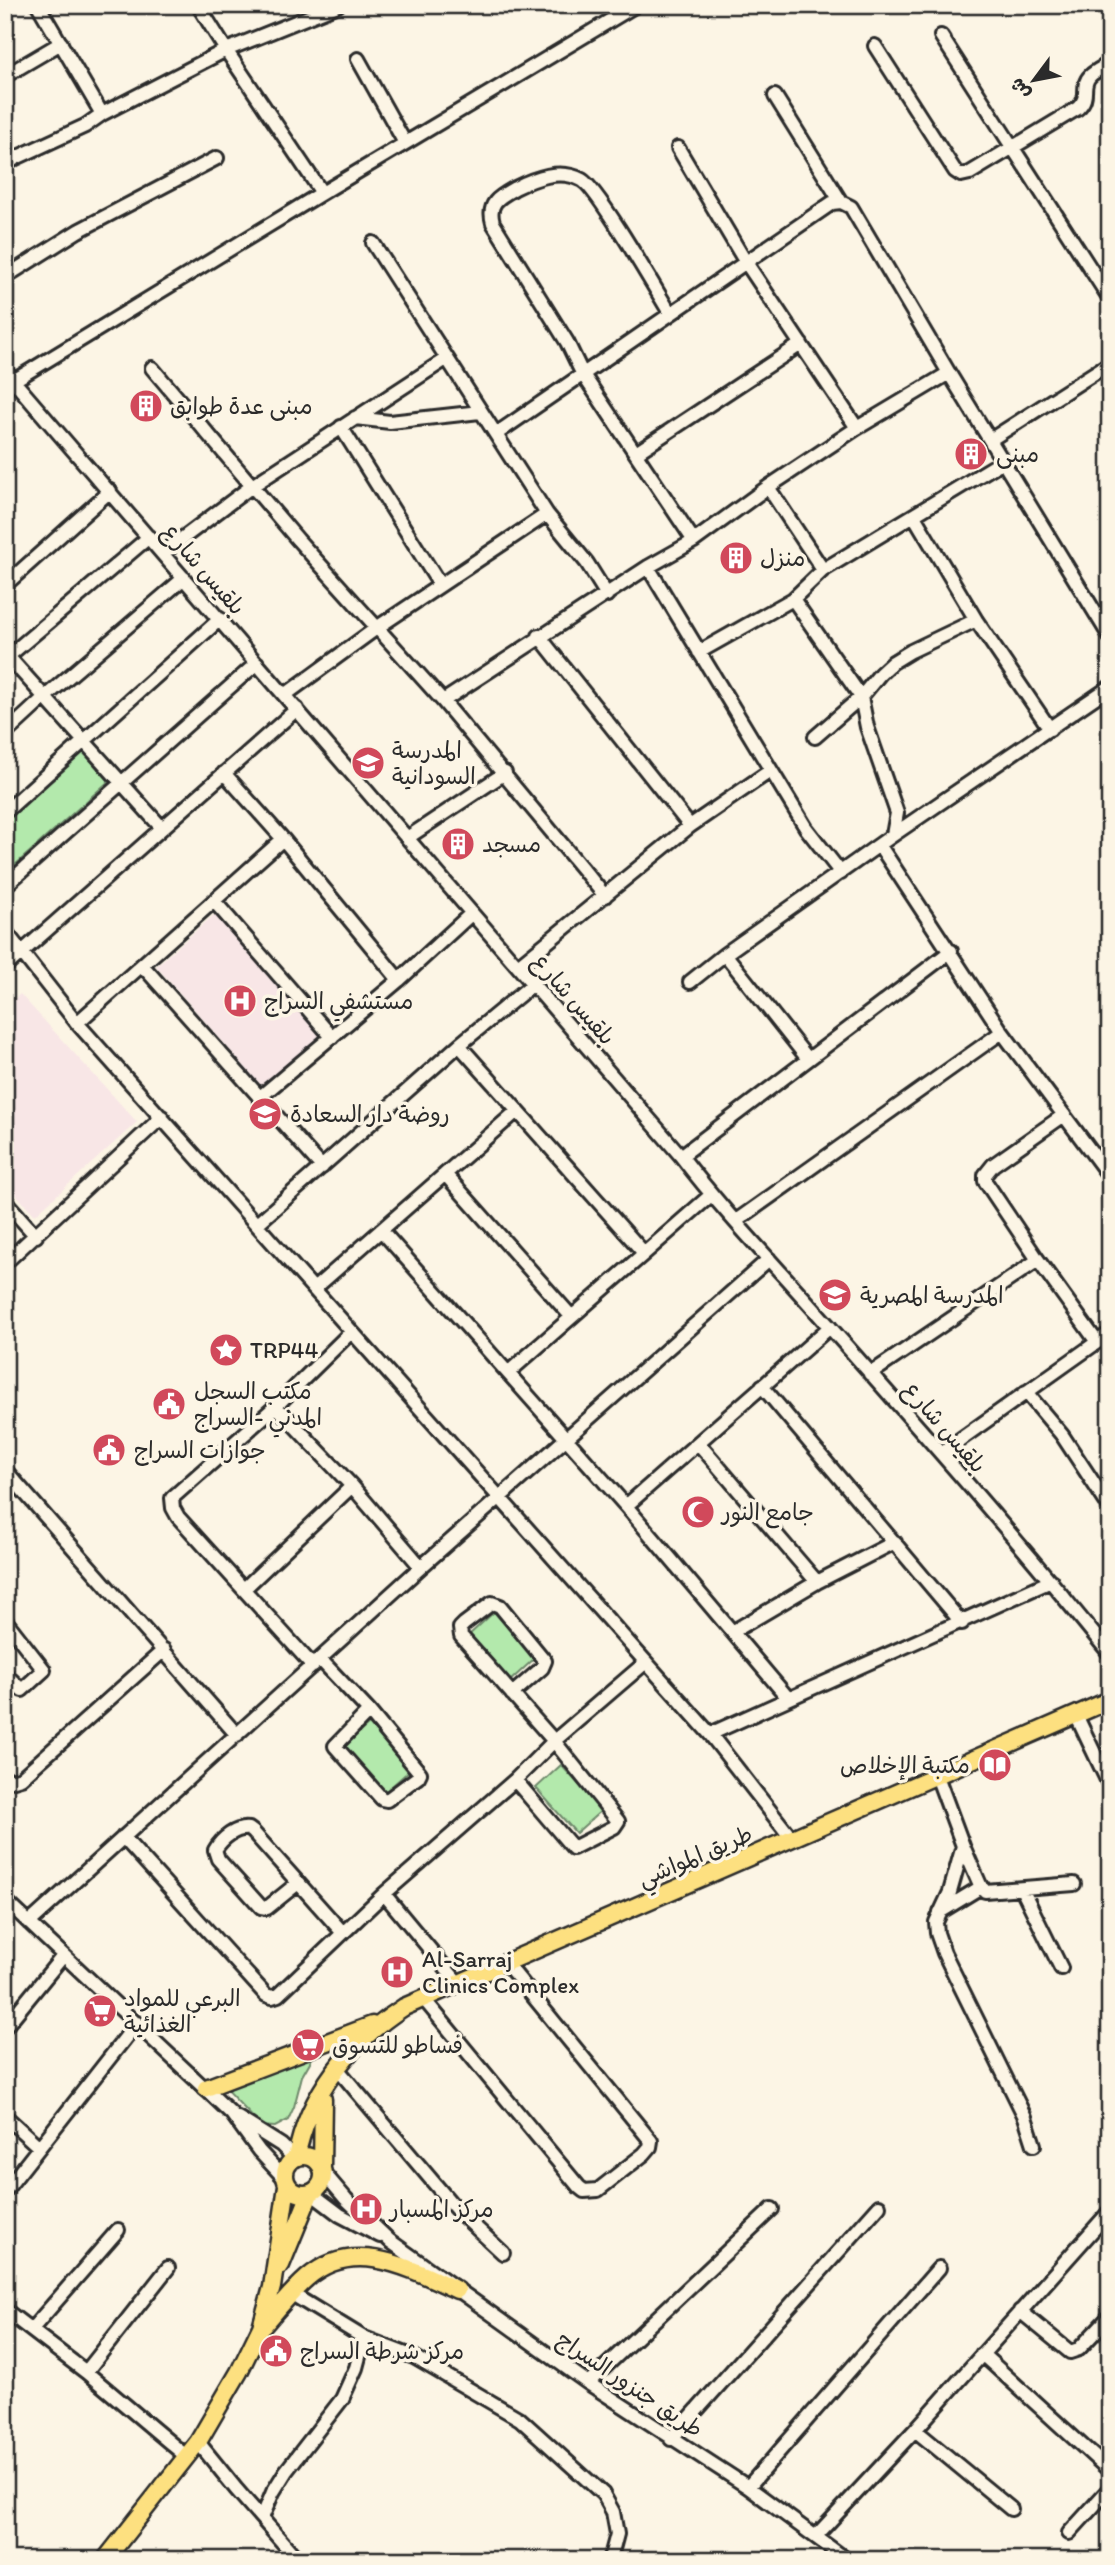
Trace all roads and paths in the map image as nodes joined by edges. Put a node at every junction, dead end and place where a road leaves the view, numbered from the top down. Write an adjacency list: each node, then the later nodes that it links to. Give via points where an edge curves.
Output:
1 (38, 5): 6 (street)
2 (198, 5): 8 (street)
3 (636, 5): 14 (street)
4 (330, 7): 8 (street)
5 (941, 36): 17 (street)
6 (61, 43): 11 (street); 13 (street)
7 (875, 46): 17 (street, via 958,174 971,173)
8 (226, 50): 13 (street); 20 (street)
9 (358, 59): 14 (street)
10 (1110, 64): 17 (street, via 1089,77 1082,105)
11 (5, 76)
12 (775, 96): 21 (street)
13 (102, 114): 19 (street)
14 (405, 143): 20 (street)
15 (5, 147): 19 (street)
16 (678, 148): 23 (street)
17 (1012, 149): 25 (street)
18 (217, 158): 24 (street, via 78,231)
19 (9, 162)
20 (322, 193): 34 (street)
21 (841, 202): 23 (street, via 832,203); 33 (street, via 851,207)
22 (373, 243): 28 (street)
23 (745, 261): 26 (street); 27 (street)
24 (5, 277)
25 (1110, 299)
26 (670, 313): 32 (street); 32 (street, via 584,181 562,174 547,176 498,197 492,205 493,223)
27 (801, 344): 38 (street); 41 (street)
28 (446, 359): 35 (street); 36 (street)
29 (1110, 363): 40 (street)
30 (152, 368): 43 (street)
31 (5, 371): 34 (street, بلقيس شارع)
32 (582, 373): 39 (street); 41 (street)
33 (949, 373): 38 (street); 40 (street)
34 (10, 384): 45 (street, بلقيس شارع)
35 (480, 412): 36 (street, via 390,422); 39 (street)
36 (355, 418): 37 (street)
37 (341, 427): 43 (street); 55 (street)
38 (858, 428): 44 (street)
39 (496, 434): 46 (street)
40 (990, 440): 42 (street)
41 (636, 453): 49 (street)
42 (1003, 461): 47 (street); 62 (street)
43 (252, 486): 50 (street); 60 (street)
44 (768, 488): 49 (street); 52 (street)
45 (110, 491): 48 (street, بلقيس شارع); 54 (street)
46 (547, 514): 55 (street); 56 (street)
47 (914, 516): 52 (street); 59 (street)
48 (149, 537): 50 (street, بلقيس شارع); 64 (street)
49 (694, 541): 51 (street)
50 (163, 553): 53 (street, بلقيس شارع)
51 (648, 568): 56 (street); 63 (street)
52 (824, 570): 57 (street)
53 (184, 578): 58 (street, بلقيس شارع); 68 (street)
54 (5, 585)
55 (440, 585): 60 (street)
56 (607, 595): 61 (street)
57 (793, 599): 63 (street); 69 (street)
58 (220, 619): 65 (street, بلقيس شارع); 75 (street)
59 (976, 620): 69 (street, via 893,662); 72 (street)
60 (378, 626): 67 (street); 70 (street)
61 (540, 636): 70 (street); 81 (street)
62 (1110, 637)
63 (699, 652): 76 (street)
64 (6, 656): 68 (street)
65 (257, 663): 67 (street, بلقيس شارع); 79 (street)
66 (1110, 687): 72 (street)
67 (285, 695): 71 (street, بلقيس شارع)
68 (45, 697): 73 (street); 75 (street)
69 (861, 697): 74 (street); 83 (street, via 897,813)
70 (443, 701): 78 (street)
71 (297, 709): 77 (street); 84 (street, بلقيس شارع)
72 (1049, 729): 83 (street)
73 (5, 734)
74 (815, 737)
75 (86, 742): 79 (street); 80 (street)
76 (770, 771): 81 (street); 87 (street)
77 (224, 773): 82 (street); 85 (street)
78 (505, 773): 84 (street); 89 (street)
79 (122, 783): 82 (street); 88 (street)
80 (5, 812)
81 (690, 827): 89 (street)
82 (162, 828): 93 (street)
83 (893, 835): 86 (street)
84 (407, 838): 91 (street, بلقيس شارع)
85 (283, 839): 90 (street); 99 (street)
86 (880, 846): 87 (street); 94 (street)
87 (841, 873): 95 (street)
88 (5, 886)
89 (605, 896): 97 (street)
90 (214, 901): 96 (street); 104 (street)
91 (472, 914): 97 (street, بلقيس شارع); 99 (street)
92 (5, 931): 93 (street)
93 (23, 951): 98 (street); 102 (street)
94 (951, 951): 103 (street); 106 (street)
95 (724, 954): 100 (street); 106 (street)
96 (142, 965): 102 (street); 107 (street)
97 (518, 966): 101 (street, بلقيس شارع)
98 (5, 967)
99 (400, 980): 104 (street)
100 (690, 982)
101 (533, 984): 105 (street); 111 (street, بلقيس شارع)
102 (77, 1023): 110 (street)
103 (1002, 1032): 109 (street); 117 (street)
104 (332, 1037): 107 (street)
105 (459, 1045): 108 (street); 112 (street)
106 (808, 1059): 111 (street)
107 (259, 1098): 112 (street)
108 (517, 1111): 113 (street); 121 (street)
109 (1064, 1115): 114 (street); 123 (street, via 985,1175 987,1186)
110 (162, 1118): 118 (street); 120 (street)
111 (681, 1156): 115 (street, بلقيس شارع)
112 (322, 1167): 118 (street)
113 (445, 1174): 119 (street); 126 (street)
114 (1110, 1177)
115 (711, 1195): 117 (street, بلقيس شارع); 121 (street)
116 (5, 1201): 120 (street)
117 (736, 1221): 122 (street, بلقيس شارع)
118 (257, 1224): 125 (street)
119 (381, 1230): 125 (street); 131 (street)
120 (36, 1236): 124 (street)
121 (645, 1253): 126 (street)
122 (769, 1259): 127 (street, بلقيس شارع); 136 (street)
123 (1038, 1260): 130 (street); 132 (street)
124 (5, 1263)
125 (314, 1289): 128 (street)
126 (570, 1315): 131 (street)
127 (830, 1327): 132 (street, بلقيس شارع); 133 (street)
128 (351, 1332): 135 (street); 141 (street)
129 (1110, 1333): 130 (street)
130 (1097, 1342): 134 (street)
131 (509, 1372): 136 (street)
132 (870, 1374): 138 (street, بلقيس شارع)
133 (762, 1387): 137 (street); 144 (street)
134 (1027, 1392): 138 (street); 143 (street)
135 (276, 1406): 140 (street); 148 (street, via 172,1499 178,1517)
136 (566, 1440): 141 (street); 142 (street)
137 (699, 1444): 142 (street); 147 (street)
138 (941, 1453): 146 (street, بلقيس شارع)
139 (5, 1469): 152 (street)
140 (352, 1486): 145 (street); 148 (street)
141 (500, 1500): 145 (street); 154 (street)
142 (626, 1506): 151 (street)
143 (1110, 1508)
144 (895, 1542): 147 (street); 150 (street)
145 (421, 1567): 155 (street)
146 (1051, 1581): 150 (street); 153 (street, بلقيس شارع)
147 (817, 1583): 151 (street)
148 (245, 1588): 155 (street)
149 (5, 1620): 156 (street, via 44,1670 22,1690)
150 (962, 1623): 158 (street)
151 (734, 1631): 158 (street)
152 (164, 1650): 163 (street); 166 (street, via 27,1773 11,1781)
153 (1110, 1654)
154 (646, 1662): 162 (street); 164 (street)
155 (317, 1663): 160 (street); 163 (street)
156 (5, 1674)
157 (512, 1694): 157 (street, via 545,1661 500,1606 492,1603 459,1633); 164 (street)
158 (788, 1698): 162 (street)
159 (1110, 1700): 161 (main road, طريق المواشي)
160 (369, 1711): 160 (street, via 420,1773 387,1800 335,1746)
161 (1076, 1714): 165 (main road, طريق المواشي); 168 (street)
162 (710, 1734): 170 (street)
163 (237, 1735): 169 (street)
164 (554, 1741): 167 (street); 167 (street, via 616,1817 614,1827 573,1848)
165 (937, 1776): 170 (main road, طريق المواشي); 171 (street)
166 (5, 1777)
167 (515, 1780): 176 (street)
168 (1110, 1786)
169 (123, 1837): 179 (street); 180 (street, via 272,1997)
170 (792, 1839): 182 (main road, طريق المواشي)
171 (963, 1846): 174 (street); 178 (street)
172 (298, 1882): 172 (street, via 249,1829 238,1829 215,1850 261,1907 273,1904); 180 (street)
173 (1074, 1884): 175 (street)
174 (981, 1887): 175 (street, via 991,1892); 178 (street)
175 (1022, 1889): 183 (street)
176 (384, 1894): 180 (street); 184 (street)
177 (5, 1900): 179 (street)
178 (940, 1912): 194 (street, via 937,1933 944,1953 1025,2117)
179 (29, 1923): 181 (street)
180 (343, 1933)
181 (62, 1956): 187 (street); 188 (street)
182 (506, 1963): 184 (main road, طريق المواشي); 185 (street, via 649,2136 650,2147 644,2154 598,2190 579,2187)
183 (1062, 1968)
184 (458, 1983): 185 (main road, طريق المواشي)
185 (423, 1998): 186 (main road, طريق المواشي)
186 (384, 2020): 189 (main road, طريق المواشي); 190 (main road)
187 (137, 2023): 190 (street); 195 (street)
188 (5, 2027)
189 (336, 2067): 191 (main road, طريق المواشي); 206 (street, via 456,2209)
190 (206, 2088): 192 (street)
191 (324, 2089): 196 (main road, طريق المواشي, via 305,2125); 197 (main road, طريق المواشي)
192 (232, 2113): 196 (street); 198 (street)
193 (5, 2116): 195 (street)
194 (1034, 2146)
195 (39, 2147): 199 (street)
196 (295, 2158): 197 (main road, via 311,2157); 198 (main road, via 285,2169)
197 (322, 2170): 200 (main road, via 322,2182); 205 (street, طريق جنزور السراج)
198 (286, 2182): 200 (main road, via 300,2194); 209 (main road)
199 (5, 2191)
200 (311, 2194): 205 (street, طريق جنزور السراج); 209 (main road)
201 (878, 2206): 222 (street)
202 (772, 2209): 220 (street)
203 (1110, 2211): 213 (street)
204 (118, 2230): 216 (street)
205 (390, 2241): 210 (street, طريق جنزور السراج)
206 (503, 2253)
207 (168, 2268): 219 (street)
208 (939, 2268): 226 (street)
209 (272, 2287): 215 (main road)
210 (457, 2290): 211 (main road, via 382,2259 359,2257 321,2269); 220 (street, طريق جنزور السراج)
211 (292, 2294): 215 (main road); 217 (street)
212 (5, 2310): 216 (street)
213 (1020, 2311): 214 (street, via 1070,2352 1079,2349); 218 (street)
214 (1110, 2316)
215 (261, 2328): 223 (main road)
216 (31, 2330): 219 (street)
217 (364, 2338): 229 (street, via 342,2399 286,2471); 234 (street, via 414,2357 520,2419 582,2473 613,2512 617,2533)
218 (982, 2354): 221 (street); 225 (street)
219 (86, 2372): 224 (street)
220 (588, 2383): 222 (street, طريق جنزور السراج)
221 (915, 2430): 228 (street); 231 (street)
222 (671, 2439): 226 (street, طريق جنزور السراج)
223 (198, 2442): 224 (main road); 229 (street)
224 (187, 2456): 232 (main road)
225 (1110, 2471)
226 (748, 2487): 231 (street, طريق جنزور السراج)
227 (1110, 2488): 230 (street)
228 (1011, 2509)
229 (262, 2518): 233 (street)
230 (1069, 2533)
231 (816, 2536): 235 (street, طريق جنزور السراج)
232 (105, 2560)
233 (298, 2560)
234 (608, 2560)
235 (847, 2560)

